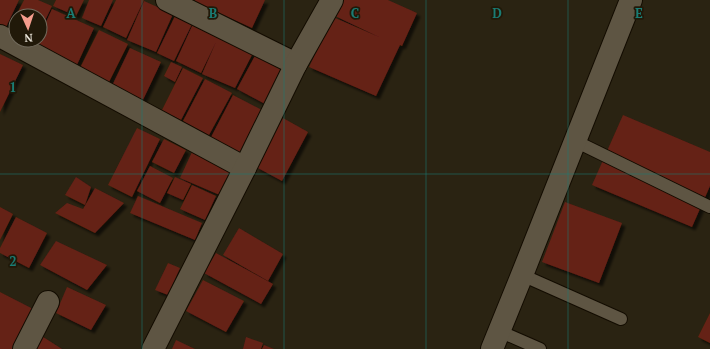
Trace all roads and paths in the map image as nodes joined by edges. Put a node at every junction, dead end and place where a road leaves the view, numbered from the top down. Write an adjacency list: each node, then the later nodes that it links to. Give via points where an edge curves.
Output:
1 (167, 0): 5 (street)
2 (332, 0): 5 (street)
3 (631, 0): 6 (street)
4 (0, 36): 7 (street)
5 (296, 64): 7 (street)
6 (575, 141): 8 (lane); 9 (street)
7 (245, 168): 14 (street)
8 (710, 207)
9 (522, 275): 11 (lane); 12 (street)
10 (48, 302): 13 (street)
11 (621, 319)
12 (495, 340): 15 (lane)
13 (24, 349)
14 (153, 349)
15 (540, 349)

